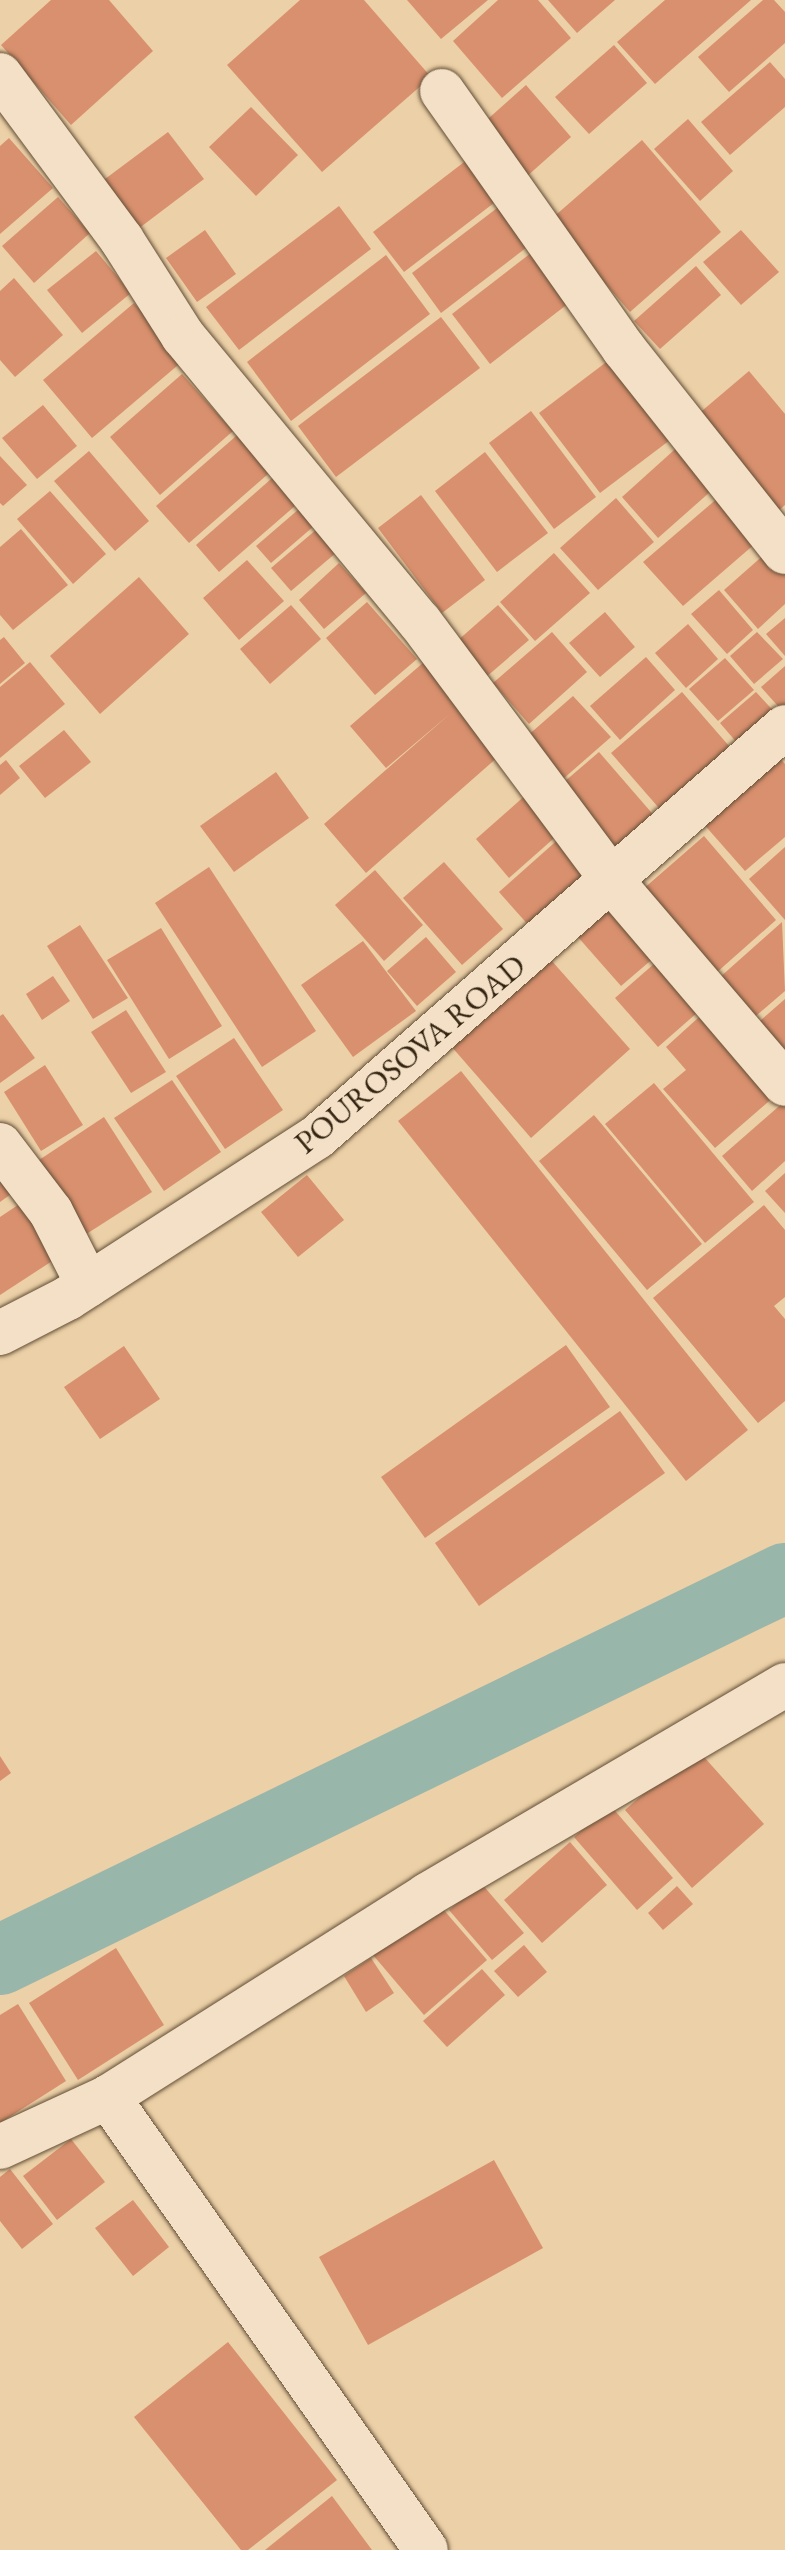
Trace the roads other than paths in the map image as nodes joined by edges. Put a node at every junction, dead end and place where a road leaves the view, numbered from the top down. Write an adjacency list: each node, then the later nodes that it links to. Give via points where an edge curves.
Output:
1 (0, 75): 5 (street, via 122,240 183,336 420,622)
2 (442, 91): 3 (street, via 624,349)
3 (785, 552)
4 (785, 727): 5 (street, POUROSOVA ROAD)
5 (616, 881): 6 (street); 8 (street, POUROSOVA ROAD, via 317,1137)
6 (785, 1084)
7 (0, 1145): 8 (street, via 51,1212)
8 (88, 1285): 9 (street, POUROSOVA ROAD)
9 (0, 1333)
10 (785, 1685): 11 (street, via 427,1895)
11 (108, 2097): 12 (street); 13 (street)
12 (0, 2147)
13 (426, 2550)

